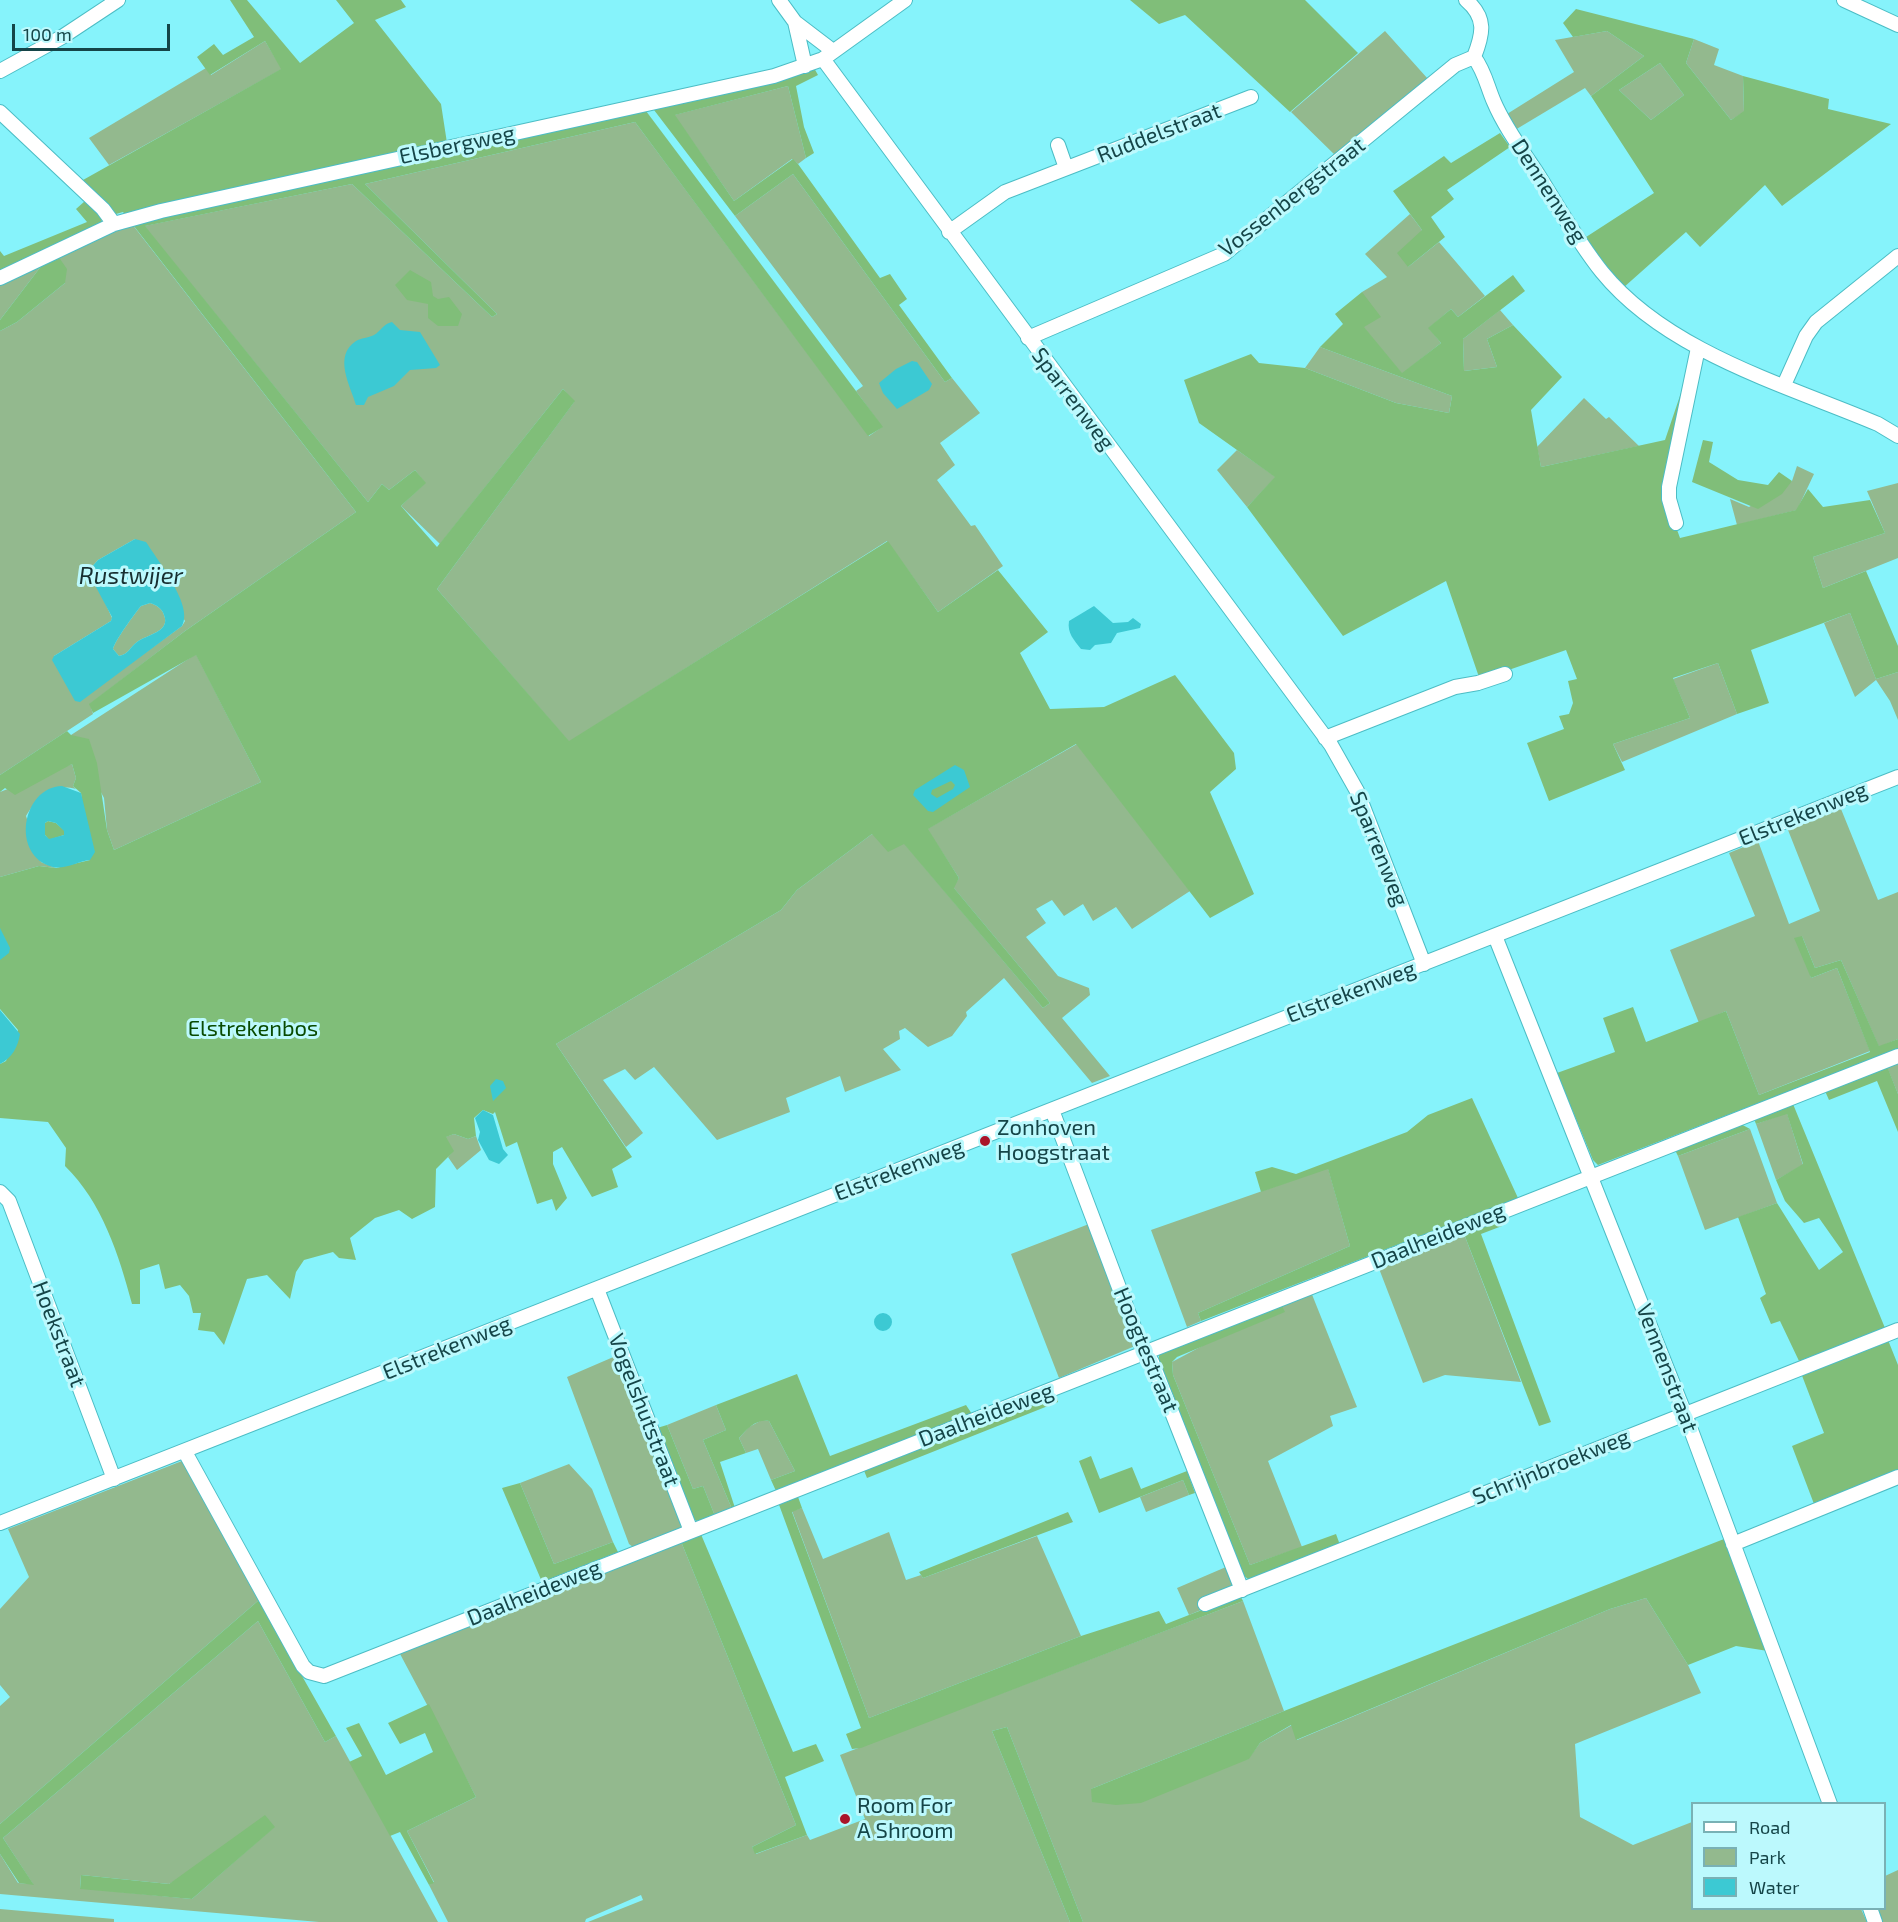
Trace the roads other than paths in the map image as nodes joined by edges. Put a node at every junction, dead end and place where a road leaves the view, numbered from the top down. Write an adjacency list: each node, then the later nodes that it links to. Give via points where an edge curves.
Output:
1 (118, 0): 11 (street)
2 (778, 0): 6 (street)
3 (905, 0): 8 (street, Elsbergweg)
4 (1466, 0): 9 (street, via 1483,23)
5 (1844, 0): 7 (street)
6 (795, 22): 8 (street, Sparrenweg); 10 (street)
7 (1898, 26)
8 (828, 55): 10 (street, Elsbergweg); 17 (street, Sparrenweg)
9 (1474, 57): 20 (street, Vossenbergstraat, via 1455,65 1224,254); 21 (street, Dennenweg, via 1484,70 1494,103 1514,137 1601,271 1641,310)
10 (805, 66): 16 (street, Elsbergweg, via 639,106 210,198)
11 (0, 72)
12 (1251, 97): 15 (street, Ruddelstraat)
13 (0, 112): 16 (street)
14 (1058, 145): 15 (street, Ruddelstraat)
15 (1066, 168): 17 (street, Ruddelstraat, via 1005,192)
16 (114, 224): 19 (street, Elsbergweg)
17 (949, 232): 20 (street, Sparrenweg)
18 (1898, 256): 22 (street, via 1816,322)
19 (0, 278)
20 (1028, 338): 26 (street, Sparrenweg)
21 (1698, 348): 22 (street, Dennenweg); 24 (street, via 1670,487)
22 (1784, 385): 23 (street, Dennenweg)
23 (1898, 436)
24 (1676, 523)
25 (1505, 674): 26 (street, via 1455,687)
26 (1325, 738): 29 (street, Sparrenweg, via 1357,791)
27 (1898, 777): 28 (street, Elstrekenweg)
28 (1495, 936): 29 (street, Elstrekenweg); 32 (street, Vennenstraat)
29 (1424, 964): 31 (street, Elstrekenweg)
30 (1898, 1056): 32 (street, Daalheideweg)
31 (1052, 1110): 34 (street, Elstrekenweg); 36 (street, Hoogtestraat, via 1140,1343)
32 (1591, 1176): 36 (street, Daalheideweg); 37 (street, Vennenstraat)
33 (0, 1192): 40 (street, Hoekstraat, via 9,1201)
34 (597, 1289): 38 (street, Elstrekenweg); 42 (street, Vogelshutstraat)
35 (1898, 1330): 37 (street, Schrijnbroekweg)
36 (1147, 1351): 42 (street, Daalheideweg); 44 (street, Hoogtestraat)
37 (1685, 1414): 43 (street, Vennenstraat); 44 (street, Schrijnbroekweg)
38 (185, 1452): 40 (street, Elstrekenweg); 42 (street, Daalheideweg, via 303,1666 316,1675 332,1673)
39 (1898, 1477): 43 (street)
40 (114, 1479): 41 (street, Elstrekenweg)
41 (0, 1523)
42 (691, 1531)
43 (1733, 1544): 46 (street, Vennenstraat)
44 (1242, 1590): 45 (street, Schrijnbroekweg)
45 (1204, 1604)
46 (1830, 1802)

